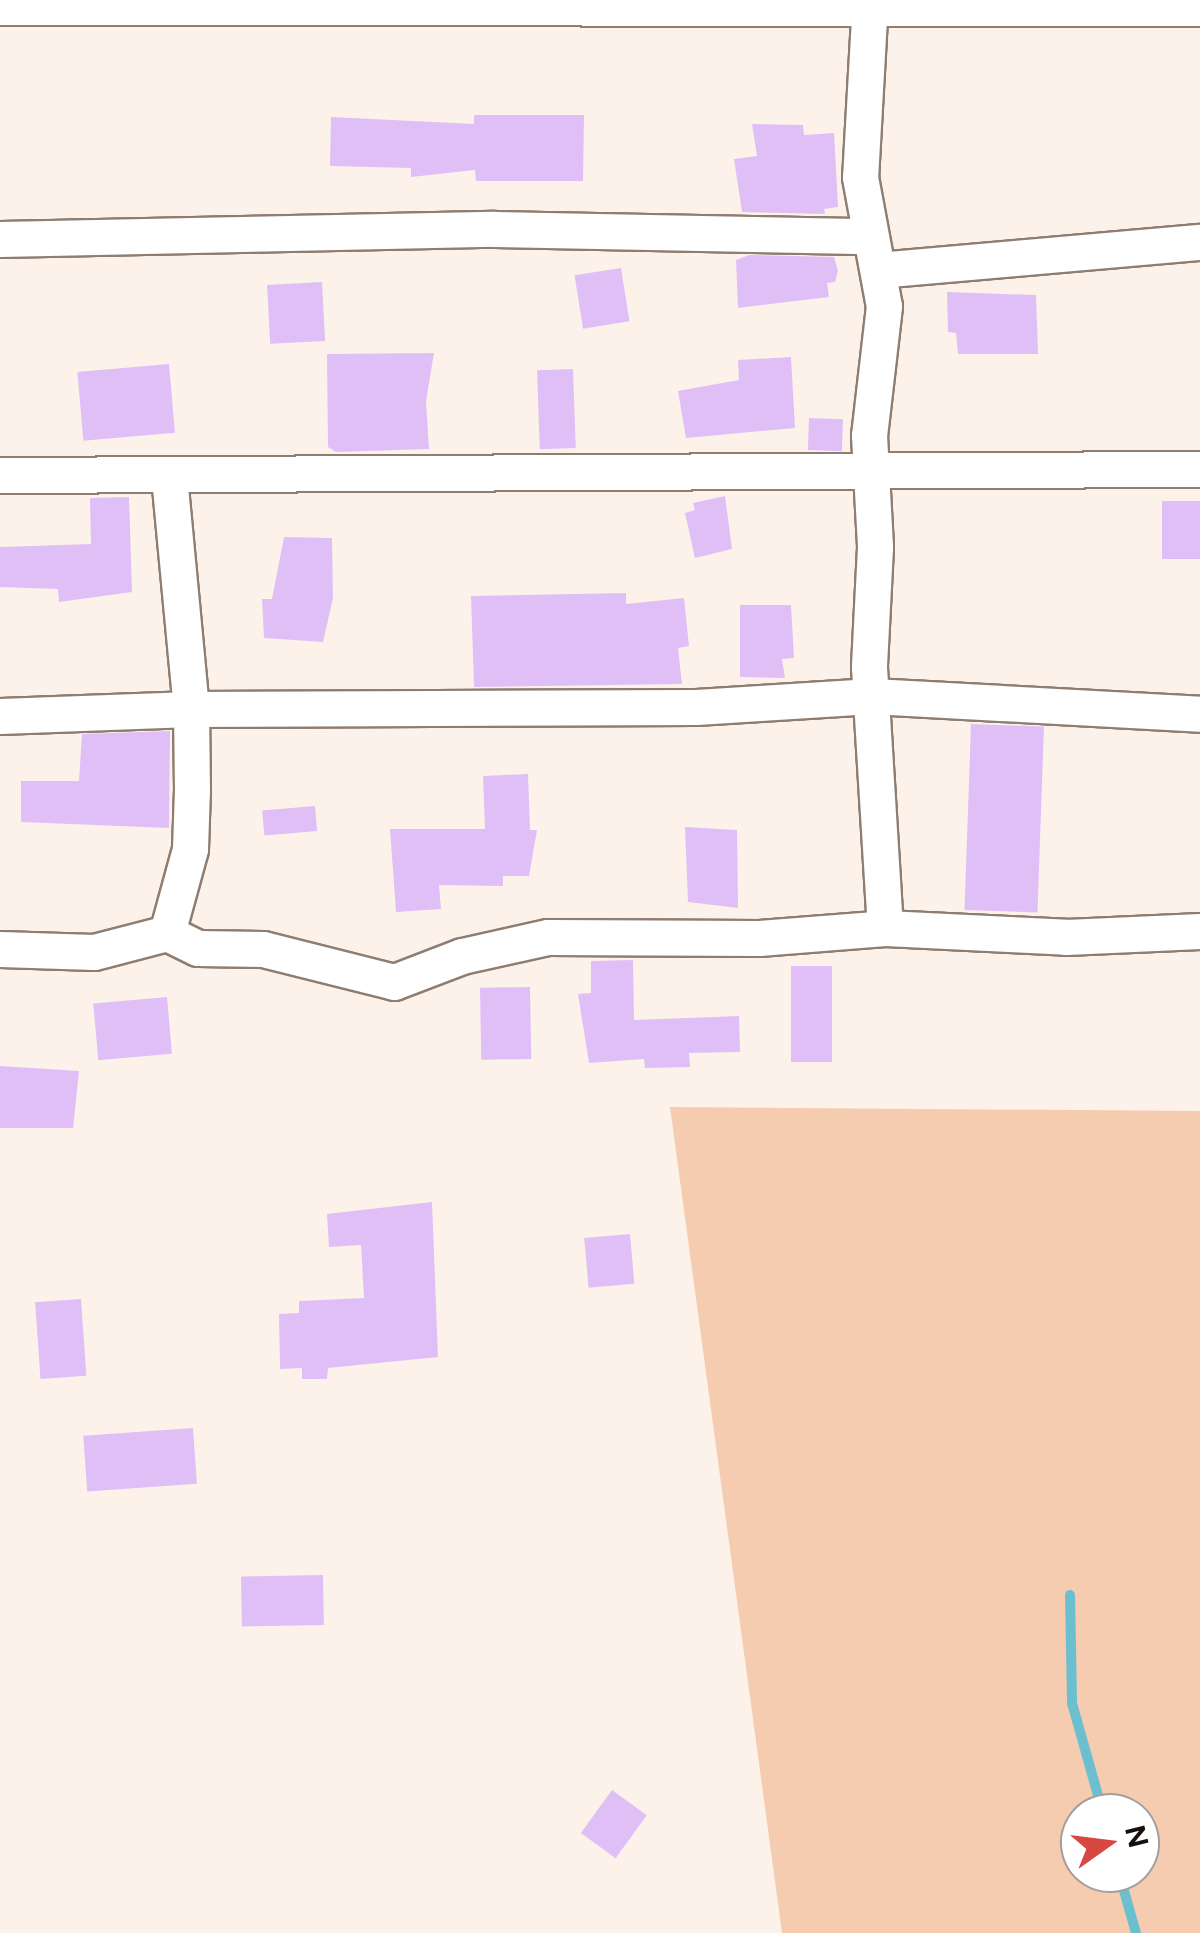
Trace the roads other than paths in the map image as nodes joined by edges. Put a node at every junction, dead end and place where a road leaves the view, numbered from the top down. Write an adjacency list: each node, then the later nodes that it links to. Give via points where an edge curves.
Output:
1 (870, 2): 2 (street); 3 (street); 4 (street, via 860,177)
2 (0, 7)
3 (1200, 8)
4 (869, 236): 5 (street, via 494,229); 7 (street)
5 (0, 239)
6 (1200, 242): 7 (street)
7 (878, 270): 9 (street, via 884,333)
8 (1200, 469): 9 (street)
9 (869, 472): 11 (street); 12 (street)
10 (0, 475): 11 (street)
11 (170, 475): 13 (street)
12 (872, 696): 13 (street, via 696,707); 14 (street); 16 (street)
13 (191, 708): 15 (street); 18 (street, via 190,849)
14 (1200, 714)
15 (0, 716)
16 (884, 928): 17 (street, via 1066,937); 18 (street, via 759,938 548,938 462,956 394,982 263,949 198,948)
17 (1200, 932)
18 (167, 934): 19 (street, via 94,952)
19 (0, 949)

